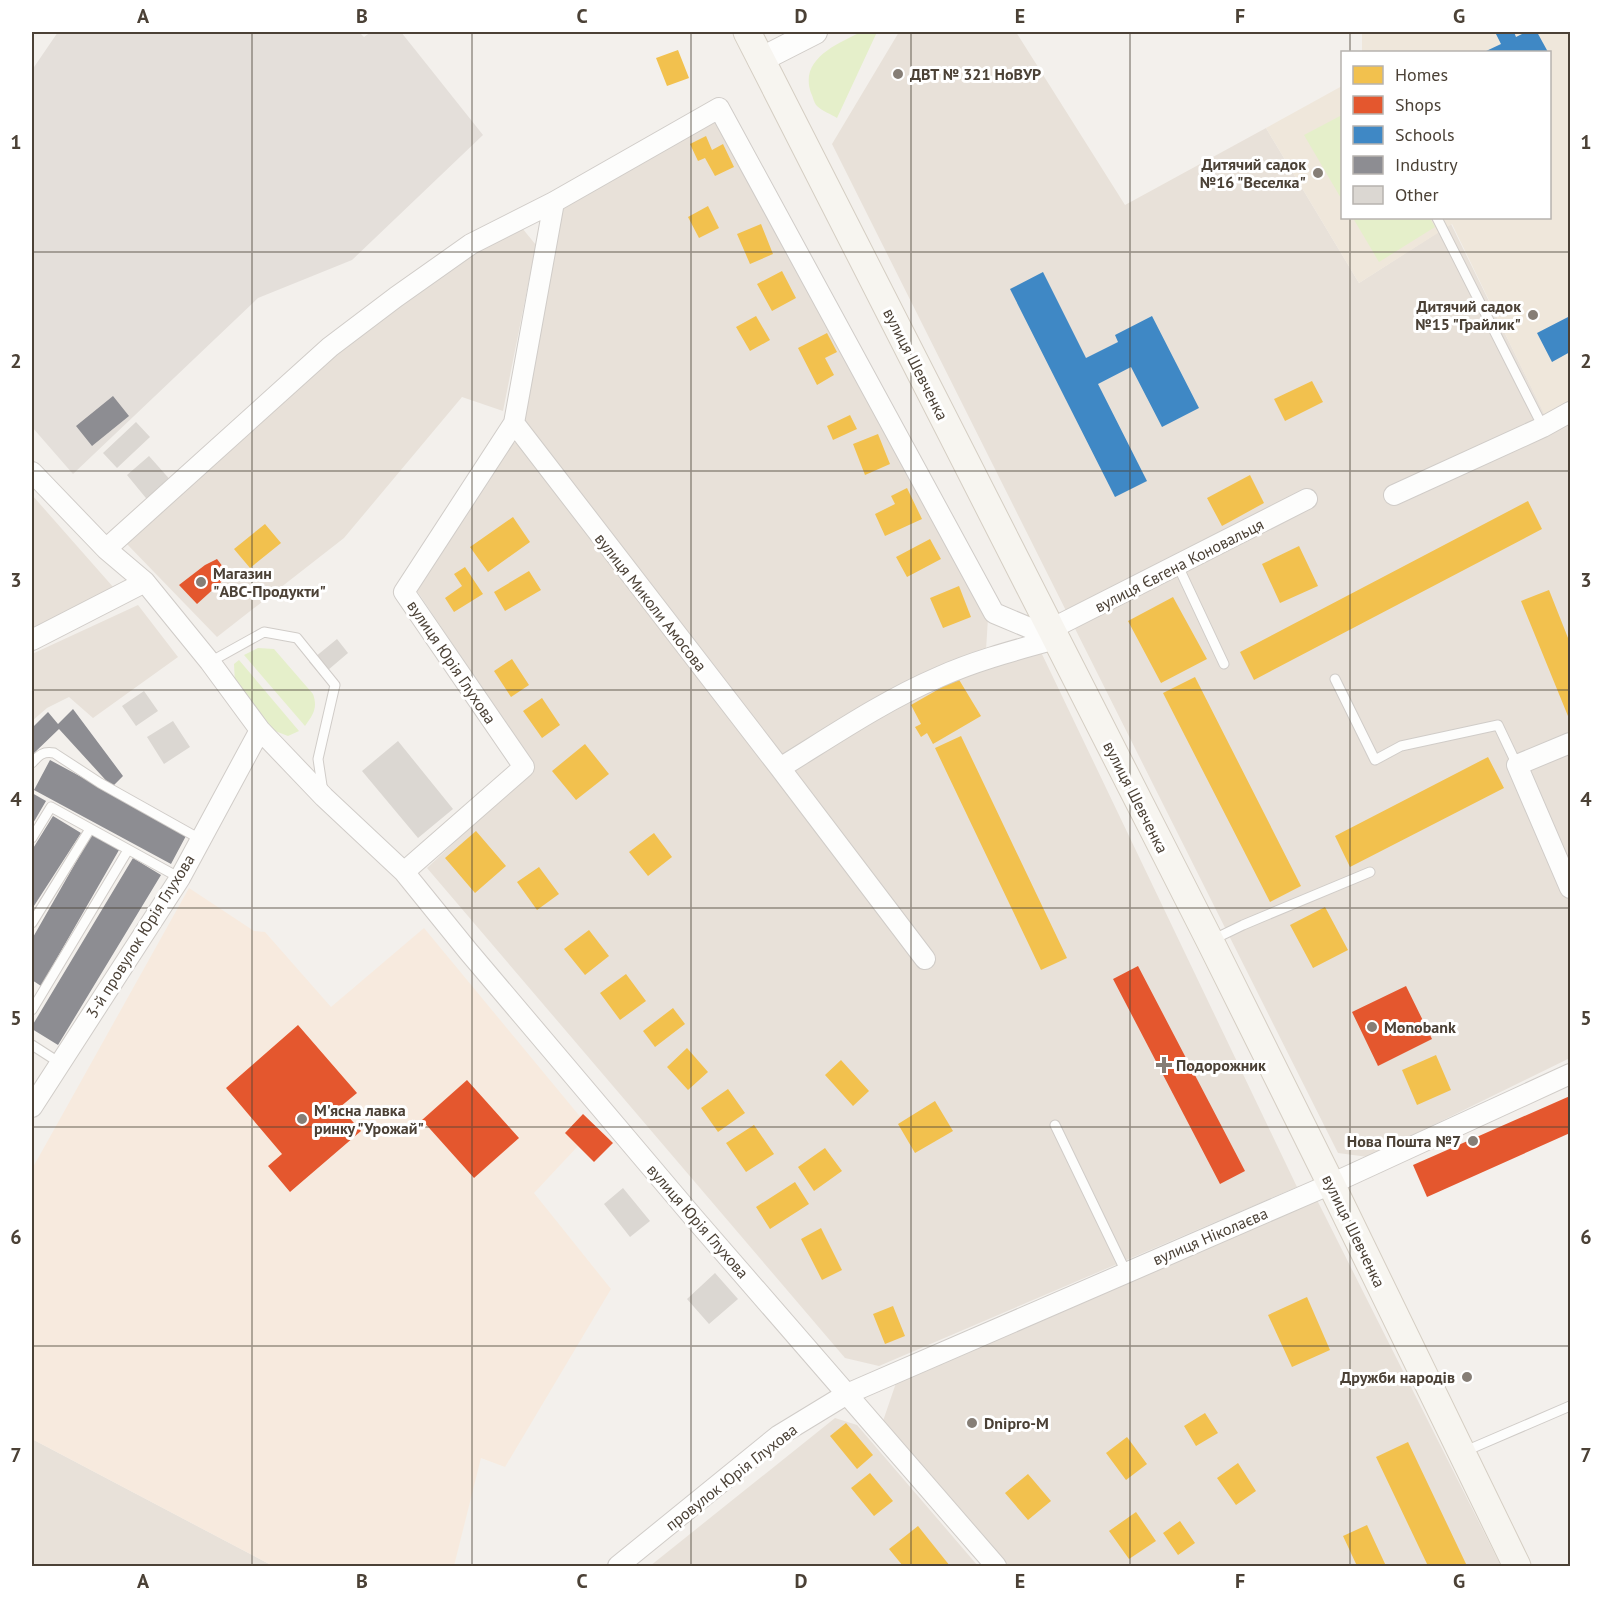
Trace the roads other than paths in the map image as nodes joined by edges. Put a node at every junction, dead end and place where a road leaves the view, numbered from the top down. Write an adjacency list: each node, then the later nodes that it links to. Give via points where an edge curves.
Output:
1 (747, 32): 3 (main road, вулиця Шевченка)
2 (815, 32): 3 (street)
3 (760, 60): 15 (main road, вулиця Шевченка)
4 (554, 202): 7 (street); 12 (street, via 471,244 330,347); 15 (street, via 719,108 994,613)
5 (1438, 219): 8 (lane)
6 (1570, 412): 8 (street)
7 (514, 423): 24 (street, вулиця Миколи Амосова); 31 (street, вулиця Юрія Глухова, via 404,592 524,767)
8 (1543, 427): 10 (street)
9 (32, 472): 12 (street, вулиця Юрія Глухова)
10 (1394, 495)
11 (1307, 500): 13 (street, вулиця Євгена Коновальця)
12 (106, 549): 14 (street, вулиця Юрія Глухова)
13 (1178, 566): 15 (street, вулиця Євгена Коновальця); 18 (lane)
14 (146, 582): 16 (street); 17 (street, вулиця Юрія Глухова)
15 (1054, 634): 24 (street, вулиця Євгена Коновальця, via 936,678 875,709); 36 (main road, вулиця Шевченка)
16 (32, 640)
17 (210, 662): 20 (street, вулиця Юрія Глухова); 25 (lane, via 264,632 297,638 335,685 318,759)
18 (1224, 664)
19 (1335, 679): 23 (lane, via 1375,760 1401,746 1498,725)
20 (260, 730): 25 (street, вулиця Юрія Глухова); 28 (street, 3-й провулок Юрія Глухова)
21 (1570, 743): 23 (street)
22 (32, 763): 28 (lane, via 40,753 54,753)
23 (1517, 765): 30 (street)
24 (780, 768): 37 (street, вулиця Миколи Амосова)
25 (324, 797): 31 (street, вулиця Юрія Глухова)
26 (90, 829): 27 (lane, via 51,807); 29 (lane); 35 (lane)
27 (32, 838)
28 (200, 838): 33 (street, 3-й провулок Юрія Глухова)
29 (128, 850): 33 (lane); 39 (lane)
30 (1566, 868): 34 (street)
31 (404, 872): 48 (street, вулиця Юрія Глухова)
32 (1370, 872): 36 (lane)
33 (180, 878): 42 (street, 3-й провулок Юрія Глухова)
34 (1570, 888)
35 (32, 923)
36 (1210, 941): 46 (main road, вулиця Шевченка)
37 (925, 959)
38 (32, 988): 39 (lane)
39 (41, 995): 40 (lane)
40 (32, 1010)
41 (32, 1045): 42 (lane)
42 (60, 1063): 44 (street, 3-й провулок Юрія Глухова)
43 (1570, 1074): 46 (street, вулиця Ніколаєва)
44 (32, 1107)
45 (1055, 1125): 47 (lane)
46 (1331, 1184): 47 (street, вулиця Ніколаєва); 50 (main road, вулиця Шевченка)
47 (1126, 1272): 48 (street, вулиця Ніколаєва)
48 (847, 1394): 51 (street, провулок Юрія Глухова, via 778,1436); 52 (street, вулиця Юрія Глухова)
49 (1570, 1406): 50 (lane)
50 (1461, 1453): 53 (main road, вулиця Шевченка)
51 (618, 1566)
52 (996, 1566)
53 (1517, 1566)

